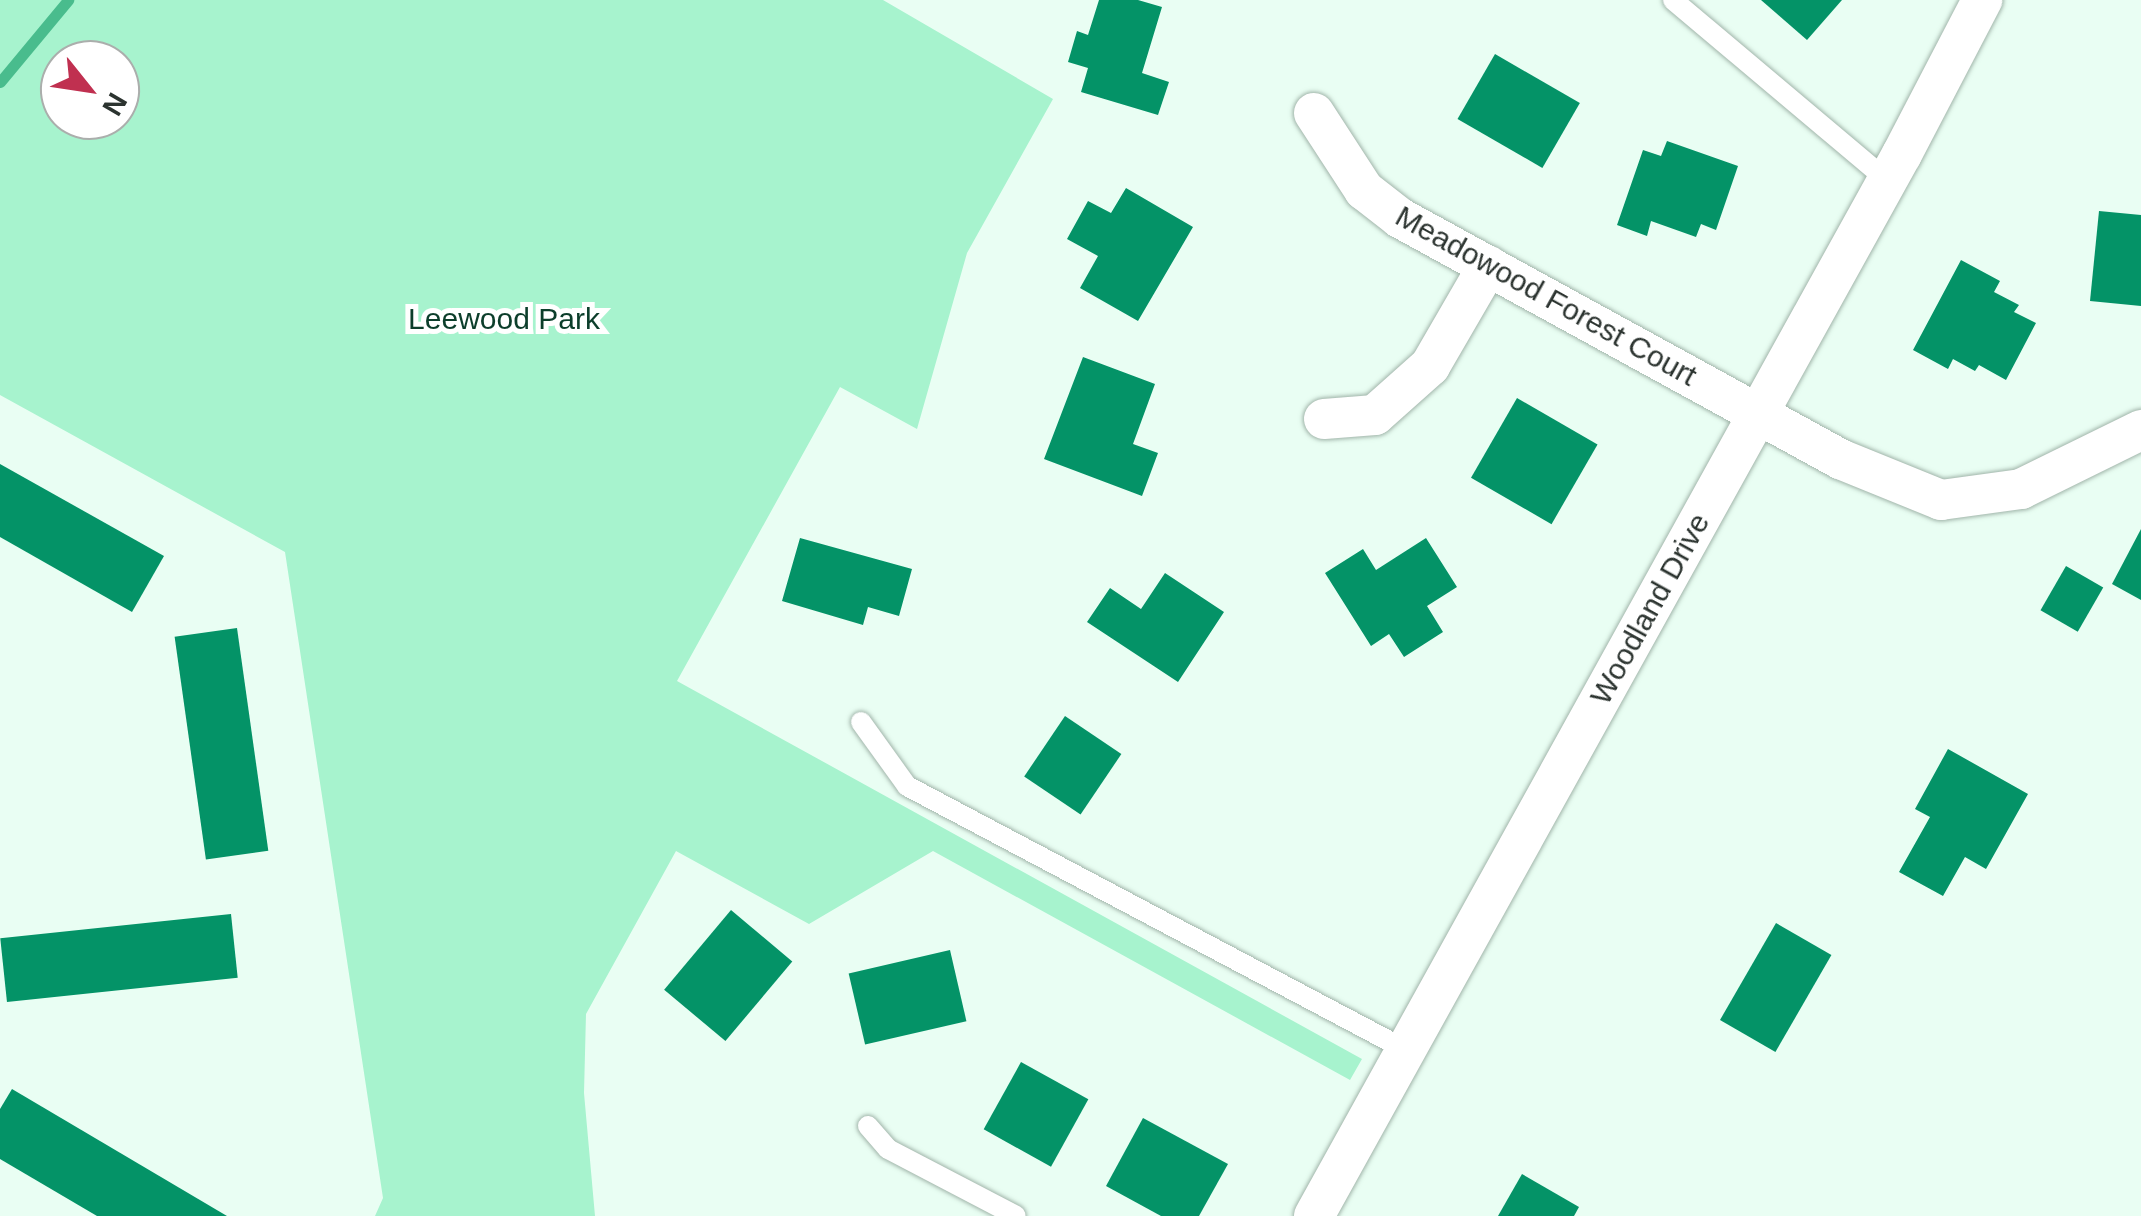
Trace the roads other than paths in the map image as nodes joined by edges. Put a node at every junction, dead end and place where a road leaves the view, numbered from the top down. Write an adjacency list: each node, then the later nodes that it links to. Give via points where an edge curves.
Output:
1 (1673, 0): 4 (lane)
2 (1982, 0): 4 (street, Woodland Drive)
3 (1314, 113): 5 (street, Meadowood Forest Court, via 1364,190 1400,218)
4 (1888, 181): 6 (street, Woodland Drive)
5 (1488, 266): 6 (street, Meadowood Forest Court); 7 (street, via 1430,366 1375,415)
6 (1759, 413): 8 (street, Meadowood Forest Court, via 1840,460 1941,500 2021,489); 10 (street, Woodland Drive)
7 (1324, 419)
8 (2141, 430)
9 (862, 722): 10 (lane, via 907,786)
10 (1406, 1050): 13 (street, Woodland Drive)
11 (868, 1126): 12 (lane, via 888,1150)
12 (1016, 1216)
13 (1314, 1216)

